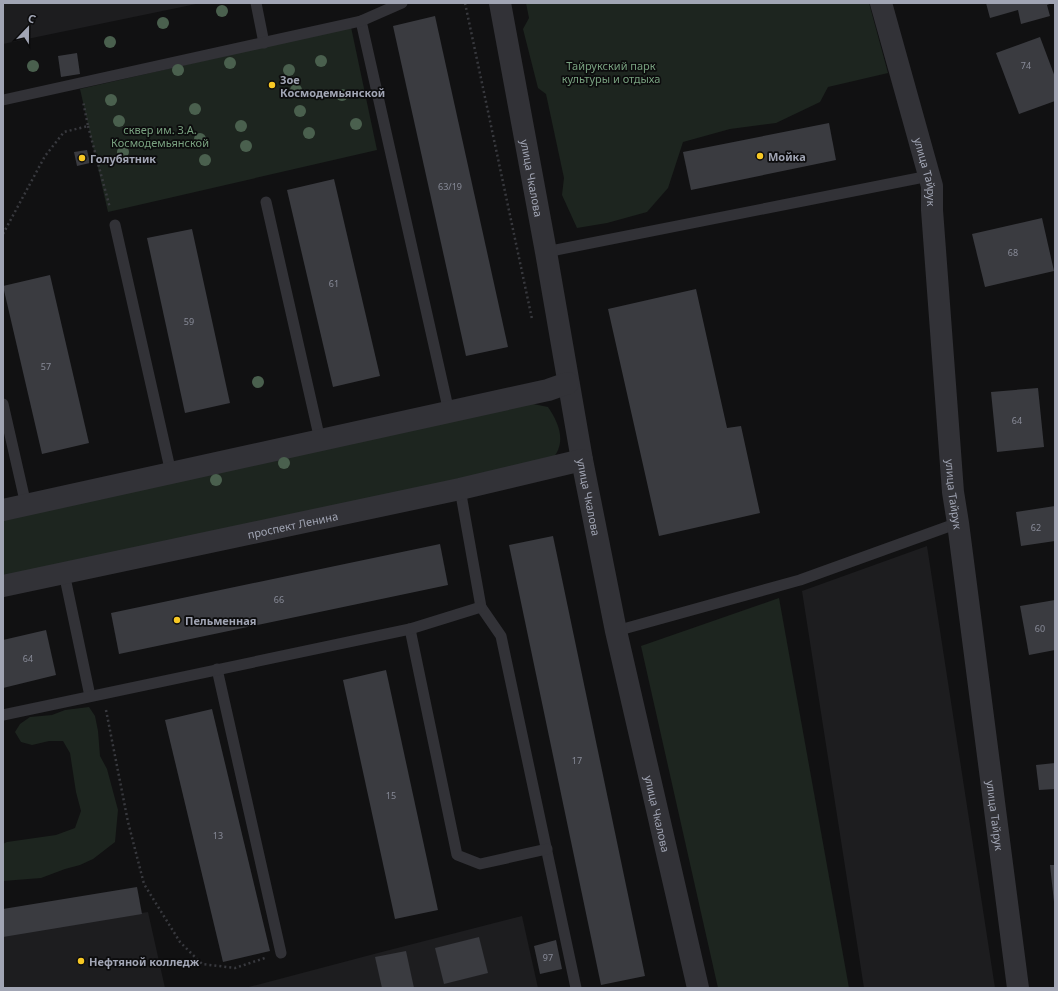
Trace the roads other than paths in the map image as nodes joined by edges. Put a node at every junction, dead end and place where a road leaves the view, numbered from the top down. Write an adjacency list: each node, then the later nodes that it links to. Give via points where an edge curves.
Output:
1 (256, 3): 6 (lane)
2 (402, 3): 5 (lane)
3 (500, 3): 11 (street, улица Чкалова)
4 (881, 3): 8 (street, улица Тайрук)
5 (361, 21): 6 (lane); 14 (lane)
6 (264, 42): 7 (lane)
7 (3, 100)
8 (929, 176): 11 (lane); 21 (street, улица Тайрук, via 932,186 953,492)
9 (266, 202): 15 (lane)
10 (115, 226): 17 (lane)
11 (546, 252): 12 (street, улица Чкалова)
12 (568, 383): 14 (street, via 548,390); 16 (street, улица Чкалова)
13 (4, 409): 19 (lane)
14 (449, 412): 15 (street)
15 (320, 440): 17 (street)
16 (582, 460): 18 (street, проспект Ленина); 26 (street, улица Чкалова)
17 (171, 473): 19 (street)
18 (460, 489): 22 (street, проспект Ленина); 24 (lane)
19 (26, 505): 20 (street)
20 (3, 510)
21 (958, 523): 26 (lane, via 800,580); 34 (street, улица Тайрук)
22 (64, 573): 23 (street, проспект Ленина); 28 (lane)
23 (3, 586)
24 (481, 607): 25 (lane); 30 (lane, via 501,636)
25 (410, 629): 27 (lane); 30 (lane, via 457,855 480,864)
26 (616, 630): 32 (street, улица Чкалова)
27 (217, 669): 28 (lane); 31 (lane)
28 (90, 696): 29 (lane)
29 (3, 715)
30 (547, 849): 33 (lane)
31 (281, 953)
32 (694, 987)
33 (576, 988)
34 (1018, 988)

